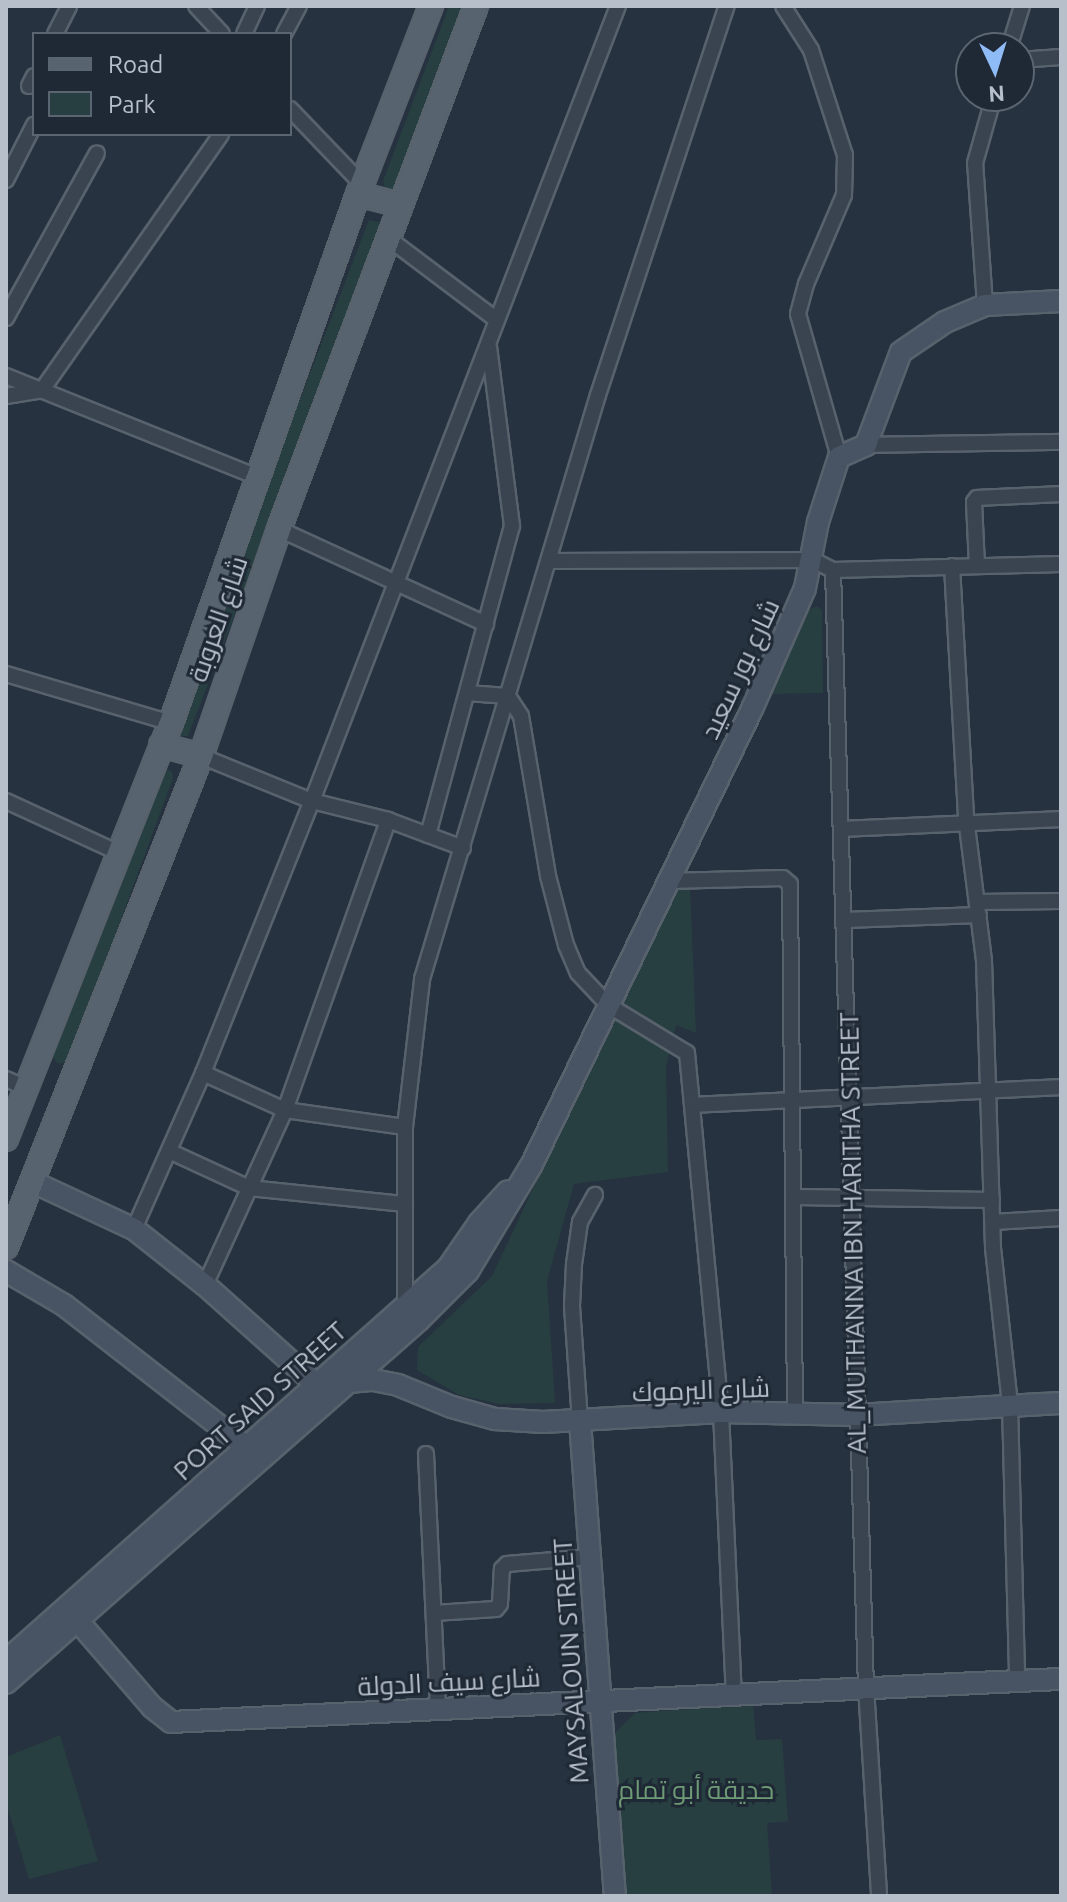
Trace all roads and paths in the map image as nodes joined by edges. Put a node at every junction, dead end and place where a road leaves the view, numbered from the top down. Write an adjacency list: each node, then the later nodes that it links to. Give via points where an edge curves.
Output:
1 (69, 6): 11 (street)
2 (257, 6): 13 (street)
3 (299, 6): 14 (street)
4 (431, 6): 24 (main road, شارع العروبة)
5 (476, 6): 25 (main road, شارع العروبة)
6 (618, 6): 30 (street)
7 (727, 6): 42 (street, via 598,395)
8 (783, 6): 37 (street, via 811,50 845,155 844,195 798,314)
9 (1022, 6): 15 (street)
10 (203, 9): 12 (street)
11 (56, 32)
12 (220, 32)
13 (245, 32)
14 (285, 32)
15 (1014, 32)
16 (1061, 57): 17 (street)
17 (1035, 59)
18 (292, 111): 24 (street)
19 (989, 112): 28 (street, via 975,163)
20 (32, 129): 23 (street)
21 (220, 136): 33 (street)
22 (97, 153): 29 (street)
23 (6, 180)
24 (360, 189): 25 (main road); 38 (main road, شارع العروبة)
25 (400, 205): 26 (main road, شارع العروبة)
26 (388, 238): 30 (street); 40 (main road, شارع العروبة)
27 (1061, 301): 28 (main road)
28 (985, 305): 36 (main road, via 945,322 901,352)
29 (6, 318)
30 (497, 320): 31 (street)
31 (488, 343): 47 (street); 48 (street, via 512,526)
32 (6, 376): 33 (street)
33 (42, 390): 34 (street); 38 (street)
34 (6, 396)
35 (1061, 442): 36 (street)
36 (866, 445): 37 (main road)
37 (839, 457): 41 (main road, شارع بور سعيد, via 818,522)
38 (257, 477): 52 (main road, شارع العروبة)
39 (1061, 494): 45 (street, via 977,498)
40 (279, 529): 47 (street); 54 (main road, شارع العروبة)
41 (813, 560): 42 (street); 46 (street); 64 (main road, شارع بور سعيد, via 752,709)
42 (549, 561): 51 (street)
43 (1061, 564): 45 (street)
44 (952, 566): 45 (street); 46 (street); 59 (street)
45 (977, 566)
46 (833, 570): 60 (street, AL_MUTHANNA IBN HARITHA STREET)
47 (397, 581): 48 (street); 56 (street)
48 (486, 624): 50 (street)
49 (6, 674): 52 (street)
50 (467, 693): 51 (street); 61 (street)
51 (508, 696): 62 (street); 68 (street, via 524,724 541,841 566,945 578,973)
52 (171, 723): 53 (main road, شارع العروبة)
53 (161, 745): 54 (main road); 63 (main road, شارع العروبة)
54 (201, 756): 56 (street); 81 (main road, شارع العروبة)
55 (6, 801): 63 (street)
56 (312, 801): 58 (street); 69 (street)
57 (1061, 819): 59 (street)
58 (388, 820): 61 (street); 76 (street)
59 (967, 824): 60 (street); 66 (street)
60 (842, 829): 67 (street, AL_MUTHANNA IBN HARITHA STREET)
61 (428, 835): 62 (street)
62 (463, 848): 77 (street, via 422,979)
63 (119, 853): 70 (main road, شارع العروبة)
64 (668, 881): 68 (main road, شارع بور سعيد); 74 (street, via 783,878 790,884)
65 (1061, 901): 66 (street)
66 (978, 909): 67 (street); 72 (street)
67 (845, 920): 73 (street, AL_MUTHANNA IBN HARITHA STREET)
68 (608, 1005): 75 (street, via 687,1053); 80 (main road, شارع بور سعيد)
69 (203, 1073): 76 (street); 79 (street)
70 (16, 1083): 78 (main road, شارع العروبة)
71 (1061, 1087): 72 (street)
72 (988, 1093): 73 (street); 86 (street)
73 (848, 1100): 74 (street); 85 (street, AL_MUTHANNA IBN HARITHA STREET)
74 (794, 1102): 75 (street); 84 (street)
75 (693, 1105): 99 (street)
76 (285, 1110): 77 (street); 82 (street)
77 (405, 1127): 87 (street)
78 (6, 1139)
79 (169, 1151): 82 (street); 90 (street)
80 (532, 1164): 94 (main road, PORT SAID STREET, via 479,1223 448,1268); 95 (main road, via 468,1271)
81 (33, 1182): 90 (main road); 91 (main road, شارع العروبة)
82 (249, 1188): 87 (street); 93 (street)
83 (595, 1195): 102 (street, via 580,1222 573,1275)
84 (795, 1197): 85 (street); 100 (street)
85 (851, 1198): 86 (street); 101 (street, AL_MUTHANNA IBN HARITHA STREET)
86 (992, 1200): 89 (street)
87 (405, 1204): 94 (street)
88 (1061, 1218): 89 (street)
89 (993, 1222): 98 (street)
90 (134, 1229): 93 (main road)
91 (6, 1247)
92 (6, 1271): 103 (main road, via 64,1305)
93 (205, 1285): 96 (main road)
94 (405, 1305): 96 (main road, PORT SAID STREET)
95 (349, 1382): 102 (main road, شارع اليرموك, via 398,1385 495,1419); 107 (main road)
96 (318, 1386): 103 (main road, PORT SAID STREET)
97 (1061, 1403): 98 (main road, شارع اليرموك)
98 (1010, 1405): 101 (main road, شارع اليرموك); 110 (street)
99 (721, 1412): 100 (main road, شارع اليرموك); 102 (main road, شارع اليرموك); 113 (street)
100 (795, 1414): 101 (main road, شارع اليرموك)
101 (857, 1415): 112 (street, AL_MUTHANNA IBN HARITHA STREET)
102 (580, 1421): 105 (main road, MAYSALOUN STREET)
103 (248, 1448): 108 (main road, PORT SAID STREET)
104 (426, 1454): 106 (street)
105 (590, 1557): 106 (street, via 507,1564 496,1609); 114 (main road, MAYSALOUN STREET)
106 (434, 1613): 115 (street)
107 (77, 1620): 111 (main road); 115 (main road, شارع سيف الدولة, via 171,1722)
108 (6, 1661)
109 (1061, 1679): 110 (main road, شارع سيف الدولة)
110 (1017, 1680): 112 (main road, شارع سيف الدولة)
111 (6, 1683)
112 (866, 1687): 113 (main road, شارع سيف الدولة); 117 (street, AL_MUTHANNA IBN HARITHA STREET)
113 (734, 1693): 114 (main road, شارع سيف الدولة)
114 (600, 1701): 115 (main road, شارع سيف الدولة); 116 (main road, MAYSALOUN STREET)
115 (438, 1709)
116 (615, 1896)
117 (879, 1896)

